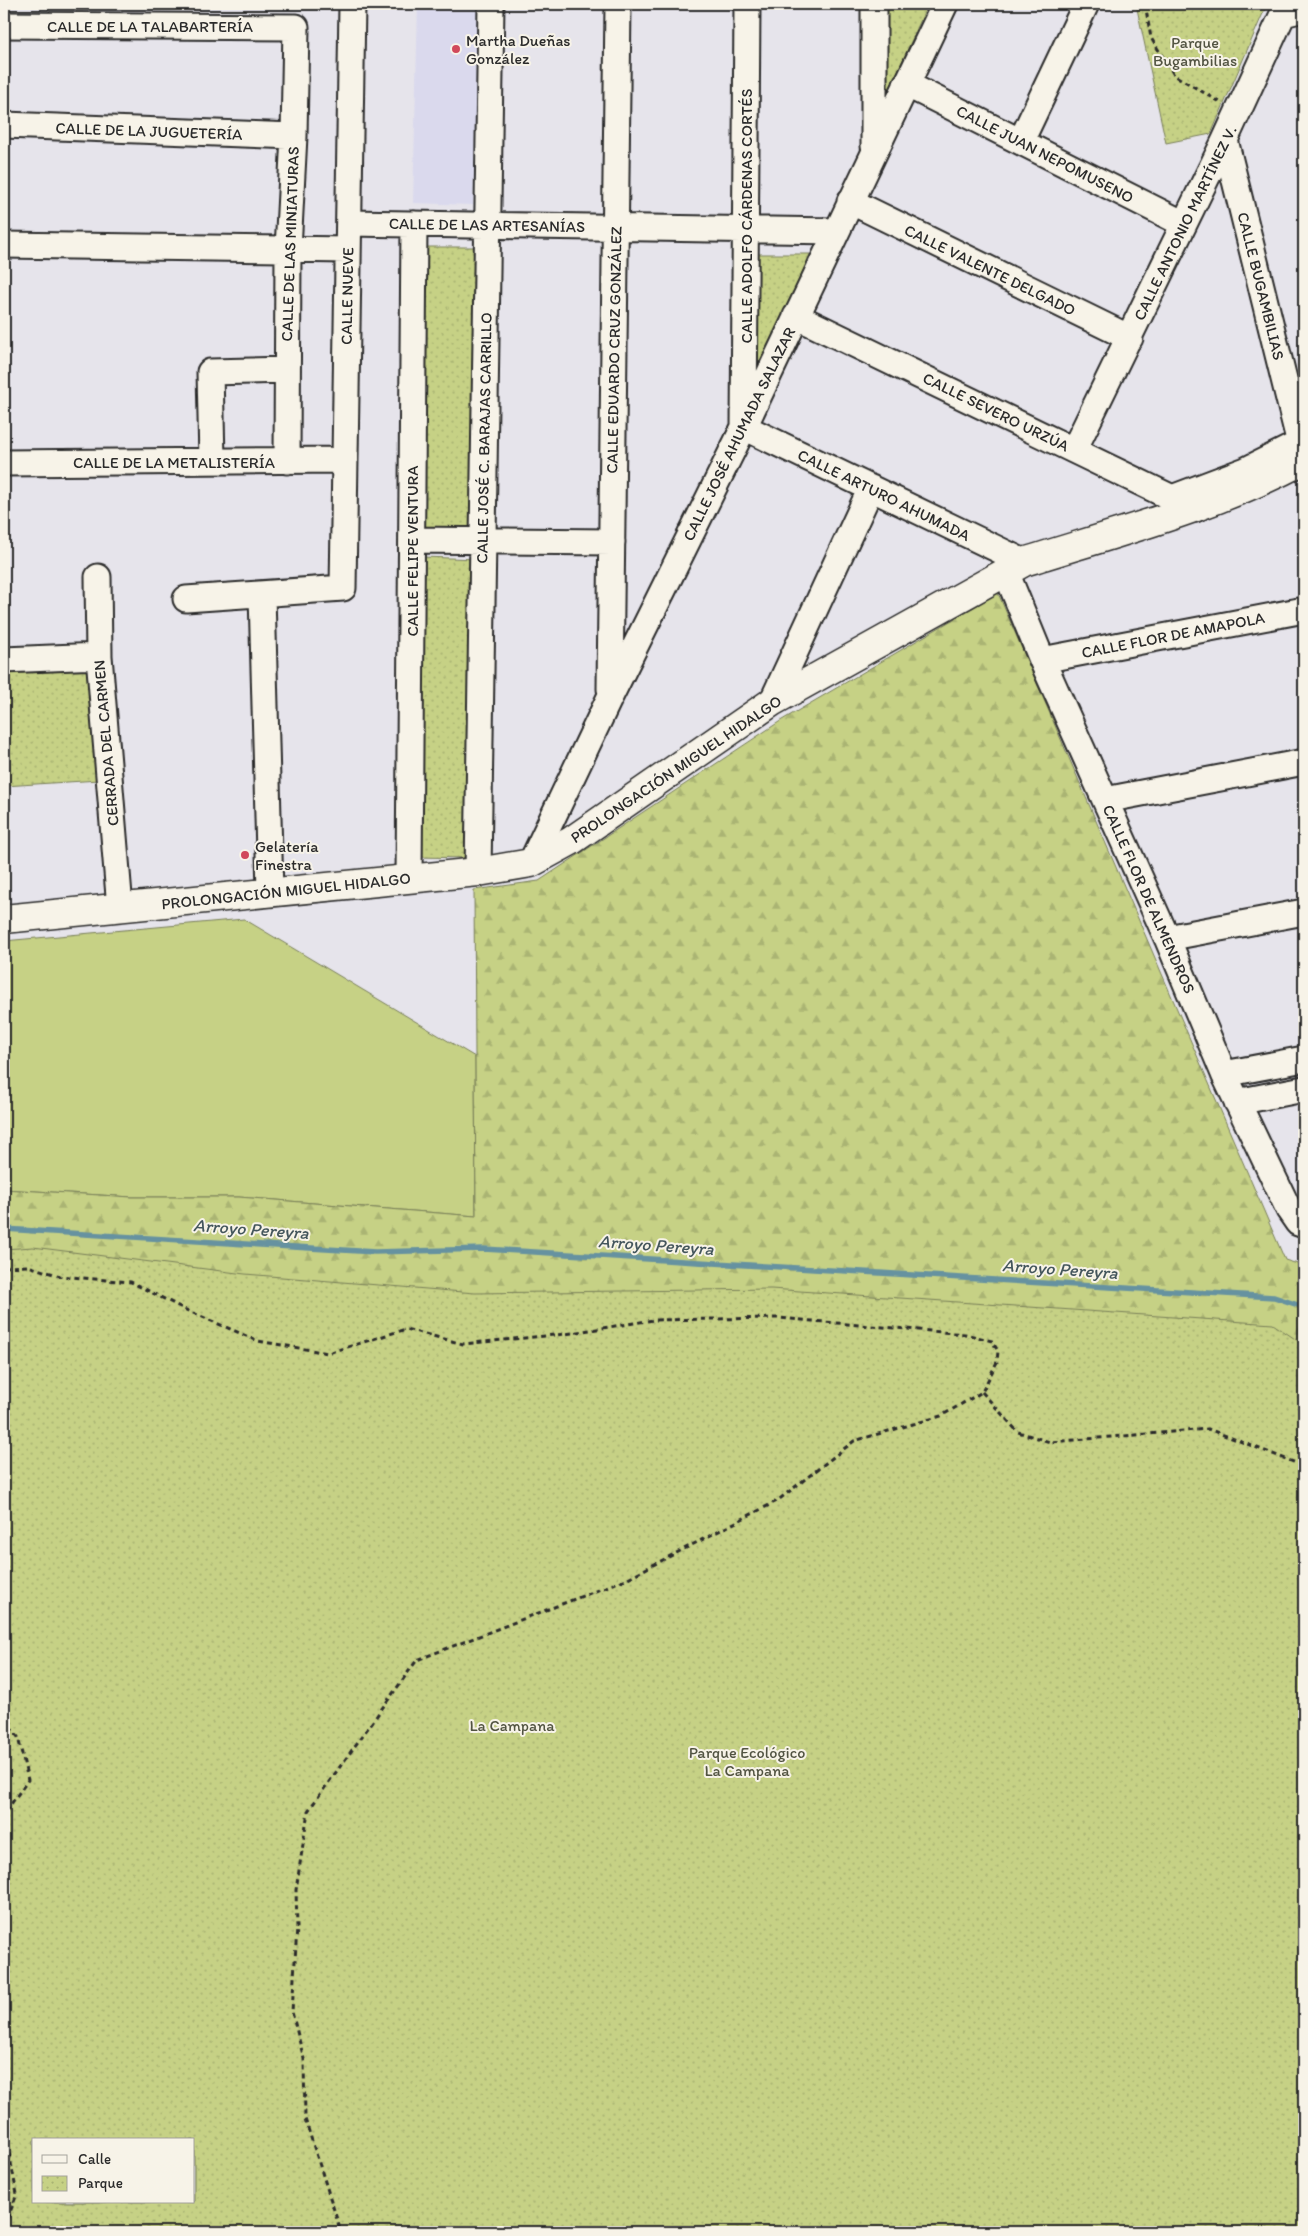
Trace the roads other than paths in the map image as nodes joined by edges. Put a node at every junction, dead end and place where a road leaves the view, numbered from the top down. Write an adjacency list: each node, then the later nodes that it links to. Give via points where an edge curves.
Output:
1 (352, 4): 18 (street, CALLE NUEVE)
2 (491, 4): 21 (street, CALLE JOSÉ C. BARAJAS CARRILLO)
3 (618, 4): 22 (street, CALLE EDUARDO CRUZ GONZÁLEZ)
4 (747, 4): 23 (street, CALLE ADOLFO CÁRDENAS CORTÉS)
5 (874, 4): 16 (street)
6 (945, 4): 11 (street, CALLE JOSÉ AHUMADA SALAZAR)
7 (1086, 4): 15 (street)
8 (1304, 9): 14 (street, CALLE ANTONIO MARTÍNEZ V., via 1283,14)
9 (4, 25): 10 (street, CALLE DE LA TALABARTERÍA)
10 (296, 27): 13 (street, CALLE DE LAS MINIATURAS)
11 (906, 84): 15 (street, CALLE JUAN NEPOMUSENO); 16 (street, CALLE JOSÉ AHUMADA SALAZAR)
12 (4, 125): 13 (street, CALLE DE LA JUGUETERÍA)
13 (294, 136): 26 (street, CALLE DE LAS MINIATURAS)
14 (1225, 140): 20 (street, CALLE ANTONIO MARTÍNEZ V.); 33 (street, CALLE BUGAMBILIAS)
15 (1021, 141): 20 (street, CALLE JUAN NEPOMUSENO)
16 (874, 153): 17 (street, CALLE JOSÉ AHUMADA SALAZAR)
17 (850, 201): 24 (street, CALLE JOSÉ AHUMADA SALAZAR); 29 (street, CALLE VALENTE DELGADO)
18 (349, 223): 19 (street, CALLE DE LAS ARTESANÍAS); 27 (street, CALLE NUEVE)
19 (414, 224): 21 (street, CALLE DE LAS ARTESANÍAS); 40 (street, CALLE FELIPE VENTURA)
20 (1184, 224): 29 (street, CALLE ANTONIO MARTÍNEZ V.)
21 (487, 226): 22 (street, CALLE DE LAS ARTESANÍAS); 41 (street, CALLE JOSÉ C. BARAJAS CARRILLO)
22 (616, 227): 23 (street, CALLE DE LAS ARTESANÍAS); 42 (street, CALLE EDUARDO CRUZ GONZÁLEZ)
23 (746, 229): 24 (street, CALLE DE LAS ARTESANÍAS); 31 (street, CALLE ADOLFO CÁRDENAS CORTÉS)
24 (836, 230): 28 (street, CALLE JOSÉ AHUMADA SALAZAR)
25 (4, 245): 26 (street)
26 (288, 249): 27 (street); 30 (street, CALLE DE LAS MINIATURAS)
27 (348, 250): 35 (street, CALLE NUEVE)
28 (796, 316): 31 (street, CALLE JOSÉ AHUMADA SALAZAR); 32 (street, CALLE SEVERO URZÚA)
29 (1130, 338): 32 (street, CALLE ANTONIO MARTÍNEZ V.)
30 (286, 370): 34 (street, via 210,372); 36 (street, CALLE DE LAS MINIATURAS)
31 (744, 427): 38 (street, CALLE ARTURO AHUMADA); 51 (street, CALLE JOSÉ AHUMADA SALAZAR)
32 (1074, 450): 39 (street, CALLE SEVERO URZÚA)
33 (1303, 451): 39 (main road, PROLONGACIÓN MIGUEL HIDALGO, via 1255,485)
34 (212, 460): 36 (street, CALLE DE LA METALISTERÍA); 37 (street, CALLE DE LA METALISTERÍA)
35 (344, 460): 36 (street, CALLE DE LA METALISTERÍA); 45 (street, CALLE NUEVE, via 343,588)
36 (287, 461)
37 (4, 463)
38 (871, 488): 43 (street, CALLE ARTURO AHUMADA); 52 (street)
39 (1183, 503): 43 (main road, PROLONGACIÓN MIGUEL HIDALGO)
40 (412, 540): 41 (street); 57 (street, CALLE FELIPE VENTURA)
41 (483, 542): 42 (street); 56 (street, CALLE JOSÉ C. BARAJAS CARRILLO)
42 (612, 542): 51 (street, CALLE EDUARDO CRUZ GONZÁLEZ)
43 (1015, 567): 50 (street, CALLE FLOR DE ALMENDROS); 52 (main road, PROLONGACIÓN MIGUEL HIDALGO)
44 (98, 577): 48 (street, CERRADA DEL CARMEN)
45 (262, 595): 46 (street); 58 (street)
46 (186, 599)
47 (1304, 610): 50 (street, CALLE FLOR DE AMAPOLA)
48 (99, 656): 49 (street); 59 (street, CERRADA DEL CARMEN)
49 (4, 660)
50 (1042, 660): 54 (street, CALLE FLOR DE ALMENDROS)
51 (610, 697): 55 (street, CALLE JOSÉ AHUMADA SALAZAR)
52 (772, 702): 55 (main road, PROLONGACIÓN MIGUEL HIDALGO, via 571,841)
53 (1304, 762): 54 (street)
54 (1105, 800): 62 (street, CALLE FLOR DE ALMENDROS)
55 (531, 863): 56 (main road, PROLONGACIÓN MIGUEL HIDALGO)
56 (478, 872): 57 (main road, PROLONGACIÓN MIGUEL HIDALGO)
57 (409, 878): 58 (main road, PROLONGACIÓN MIGUEL HIDALGO)
58 (270, 891): 59 (main road, PROLONGACIÓN MIGUEL HIDALGO)
59 (120, 908): 61 (main road, PROLONGACIÓN MIGUEL HIDALGO)
60 (1304, 912): 62 (street)
61 (4, 919)
62 (1167, 938): 64 (street, CALLE FLOR DE ALMENDROS)
63 (1304, 1059): 64 (street)
64 (1224, 1074): 66 (street, CALLE FLOR DE ALMENDROS)
65 (1304, 1089): 66 (street)
66 (1237, 1102): 67 (street, CALLE FLOR DE ALMENDROS, via 1289,1210)
67 (1301, 1224)

